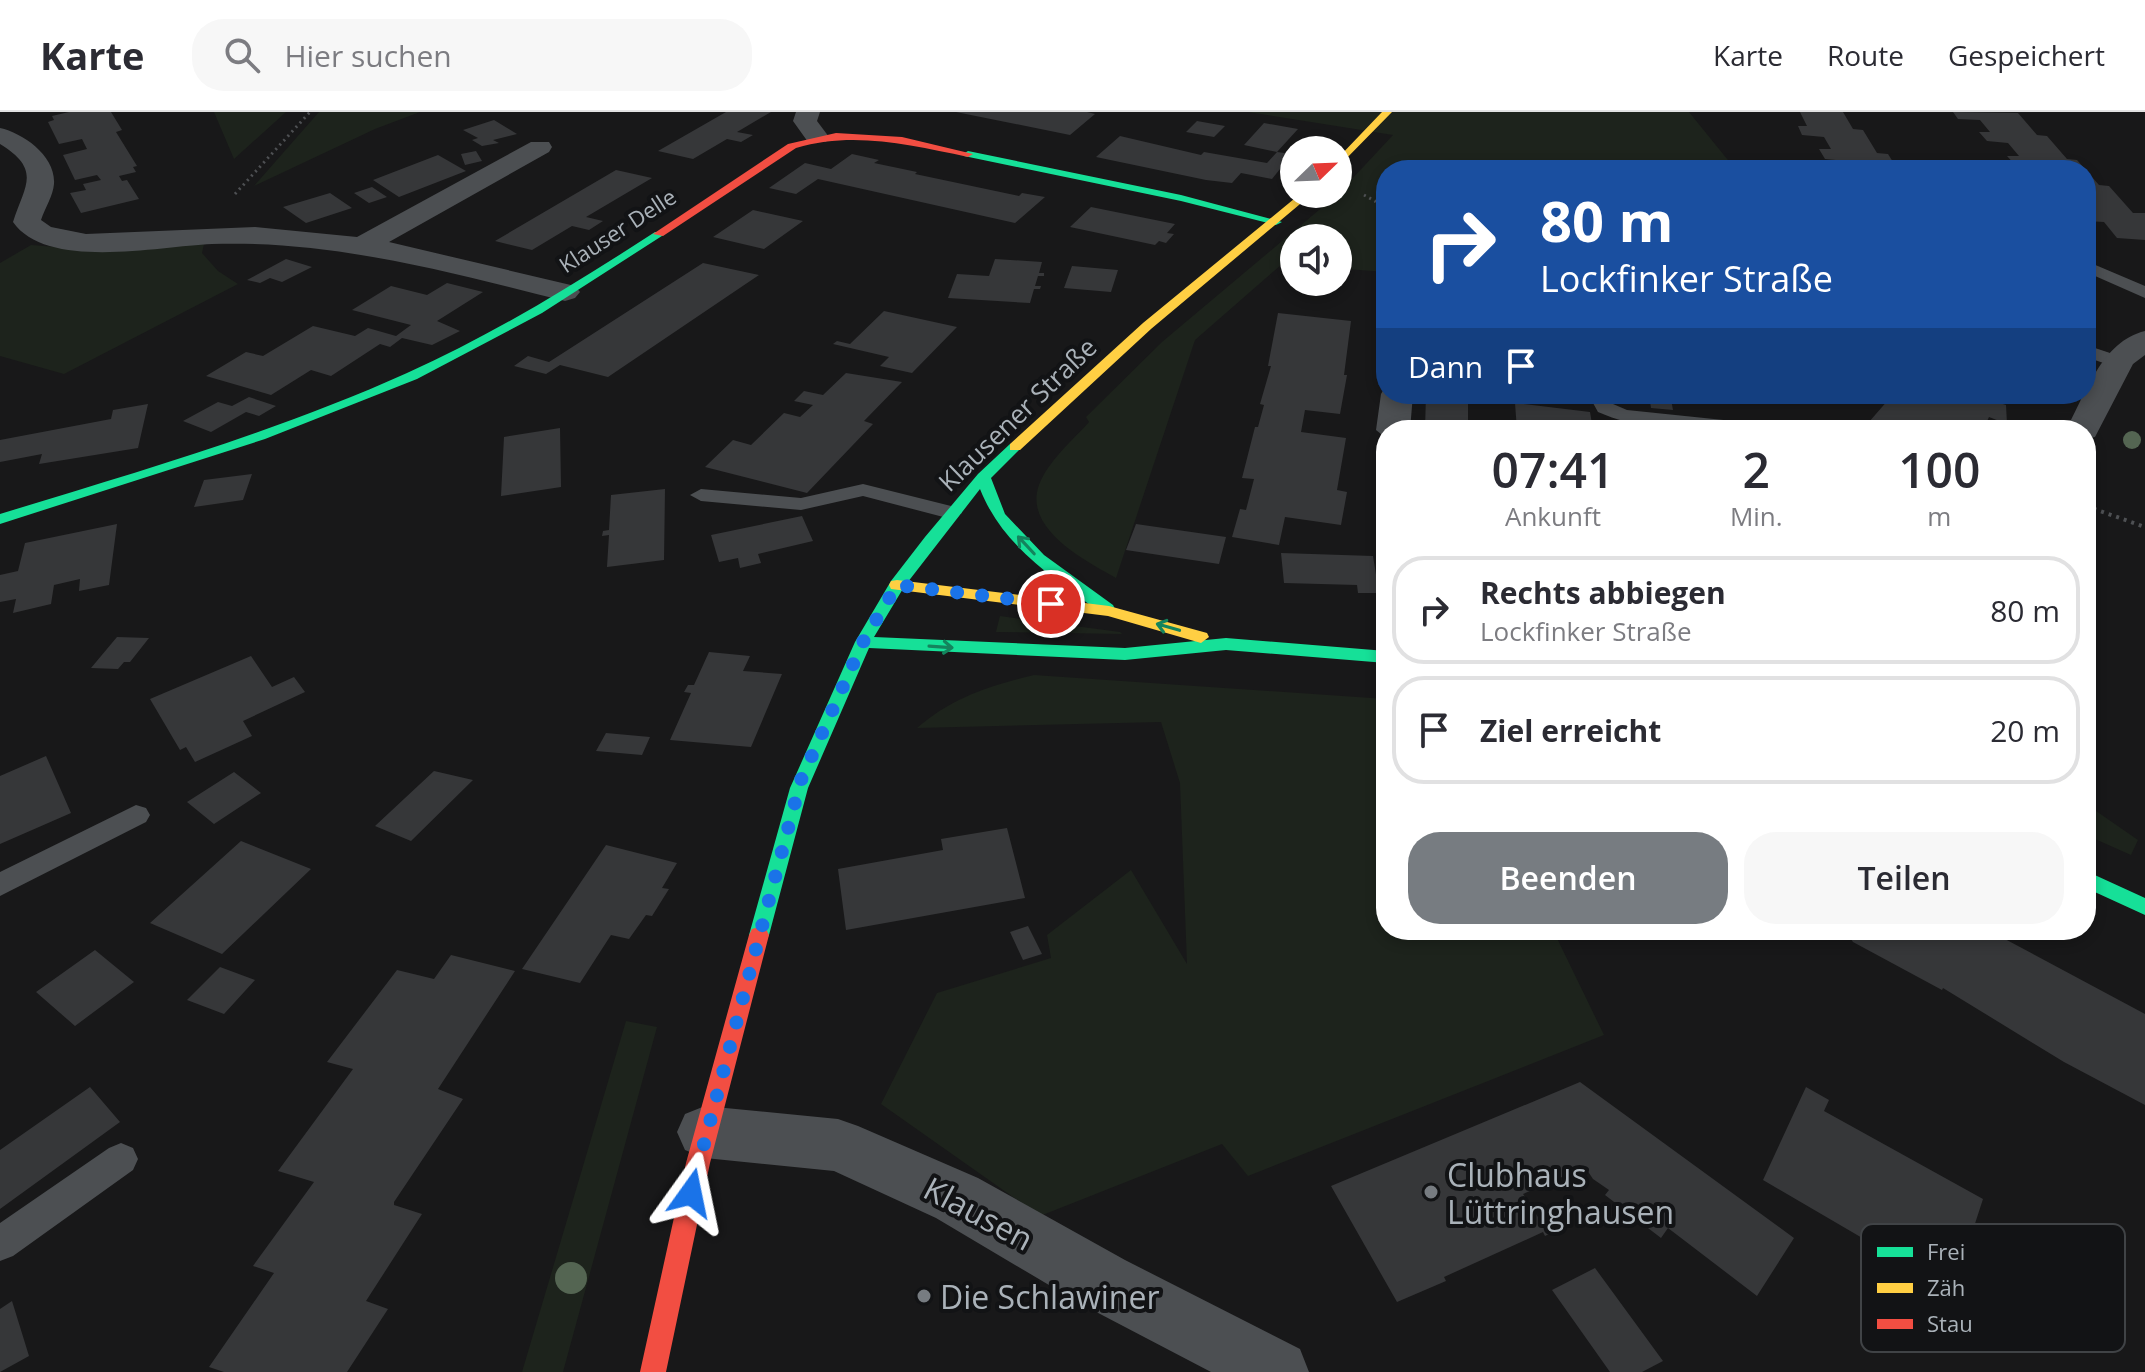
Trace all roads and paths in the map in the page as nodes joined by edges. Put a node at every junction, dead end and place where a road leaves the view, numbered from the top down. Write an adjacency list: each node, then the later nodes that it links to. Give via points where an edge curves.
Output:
1 (310, 112): 12 (path, via 230,200)
2 (808, 112): 5 (street, via 805,121)
3 (1387, 112): 7 (street)
4 (0, 135): 12 (street, via 23,149 37,167 41,179 27,222 42,235 85,243)
5 (817, 137): 11 (street, Klauser Delle, via 880,136); 15 (street, Klauser Delle, via 792,146)
6 (540, 147): 13 (street)
7 (1352, 149)
8 (1364, 195): 9 (path)
9 (1376, 203)
10 (1292, 208): 11 (street, Klausener Straße)
11 (1276, 222): 23 (street, Klausener Straße, via 1147,326)
12 (233, 234): 13 (street)
13 (365, 244): 15 (street)
14 (2096, 271): 16 (lane)
15 (565, 292): 27 (street, Klauser Delle, via 468,349 324,413)
16 (2145, 293)
17 (2145, 340): 19 (street)
18 (2096, 354): 19 (lane)
19 (2118, 362): 22 (street)
20 (1603, 404): 21 (lane, via 1623,416)
21 (1663, 420)
22 (2088, 420)
23 (983, 477): 26 (street, Klausener Straße); 30 (street, one-way to 23, via 1028,547 998,515)
24 (701, 495): 26 (lane, via 801,504 863,490)
25 (2096, 510): 28 (path)
26 (951, 513): 29 (street, Klausener Straße)
27 (0, 519)
28 (2145, 527)
29 (897, 585): 30 (street); 31 (street, Klausener Straße)
30 (1109, 611): 32 (street, one-way to 30)
31 (863, 642): 32 (street, one-way to 32, via 1125,654); 38 (street, Klausener Straße, via 799,788)
32 (1226, 644): 33 (street)
33 (1376, 656)
34 (136, 815): 36 (lane)
35 (2096, 884): 37 (street)
36 (0, 885)
37 (2145, 907)
38 (705, 1132): 41 (street, Klausener Straße); 42 (street, Klausen, via 838,1145 957,1198 1103,1282)
39 (121, 1159): 40 (lane)
40 (0, 1244)
41 (653, 1372)
42 (1277, 1372)

